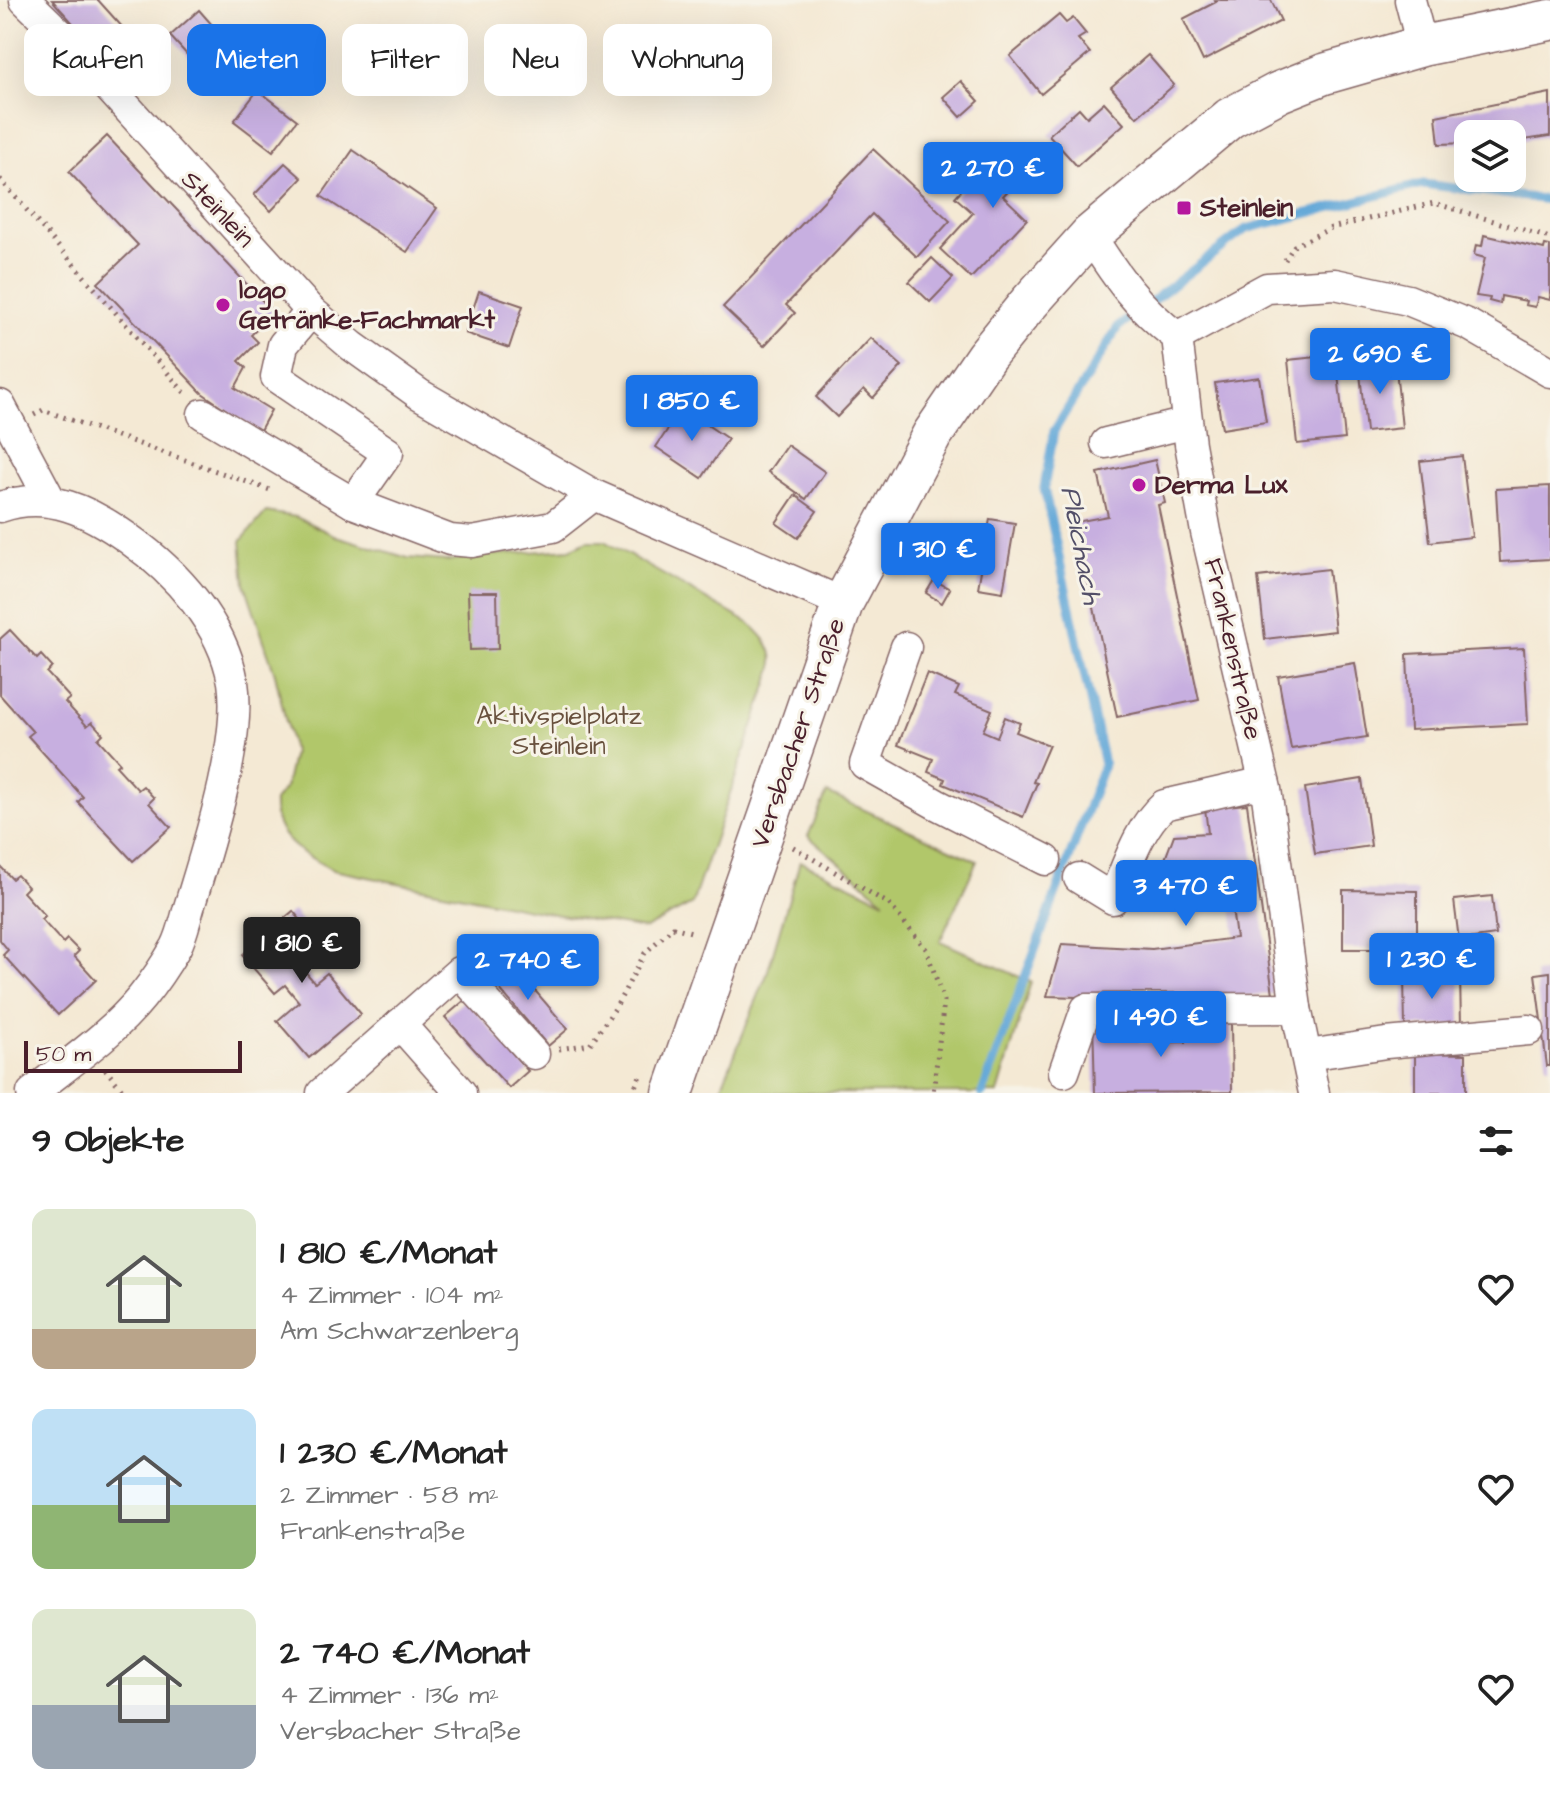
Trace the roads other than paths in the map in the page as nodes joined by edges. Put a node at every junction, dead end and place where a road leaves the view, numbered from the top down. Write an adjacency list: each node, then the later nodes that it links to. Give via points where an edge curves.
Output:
1 (25, 0): 6 (street, Steinlein)
2 (1410, 0): 4 (street)
3 (1550, 20): 4 (main road, Versbacher Straße)
4 (1422, 46): 5 (main road, Versbacher Straße, via 1324,74 1230,118)
5 (1090, 235): 7 (street, via 1118,280); 17 (main road, Versbacher Straße, via 986,356 945,414)
6 (311, 311): 13 (street, Steinlein, via 419,394); 15 (street, via 283,345 276,377 388,453)
7 (1177, 337): 8 (street, via 1267,288 1335,284 1408,300 1469,325); 11 (street, Frankenstraße)
8 (1550, 372)
9 (0, 405): 14 (street)
10 (203, 414): 15 (street)
11 (1187, 423): 12 (street); 19 (street, Frankenstraße, via 1206,532)
12 (1106, 443)
13 (594, 495): 15 (street, via 553,527 472,542 450,540); 17 (street, Steinlein)
14 (51, 501): 16 (street, via 32,499); 28 (street, via 98,517 146,551 187,591 222,648 233,683 232,728 213,824 177,945 141,998)
15 (353, 503)
16 (0, 507)
17 (843, 603): 31 (main road, Versbacher Straße)
18 (906, 647): 20 (street, via 865,764)
19 (1264, 782): 21 (street, via 1164,805 1143,830 1113,899); 22 (street, Frankenstraße)
20 (1046, 860)
21 (1079, 878)
22 (1296, 1008): 26 (street, Frankenstraße); 27 (street, via 1086,1009)
23 (400, 1024): 25 (street, via 459,972); 29 (street); 30 (street)
24 (1529, 1030): 26 (street)
25 (534, 1054)
26 (1308, 1055): 32 (street, Frankenstraße)
27 (1064, 1072)
28 (32, 1093)
29 (322, 1093)
30 (461, 1093)
31 (673, 1093)
32 (1314, 1093)

